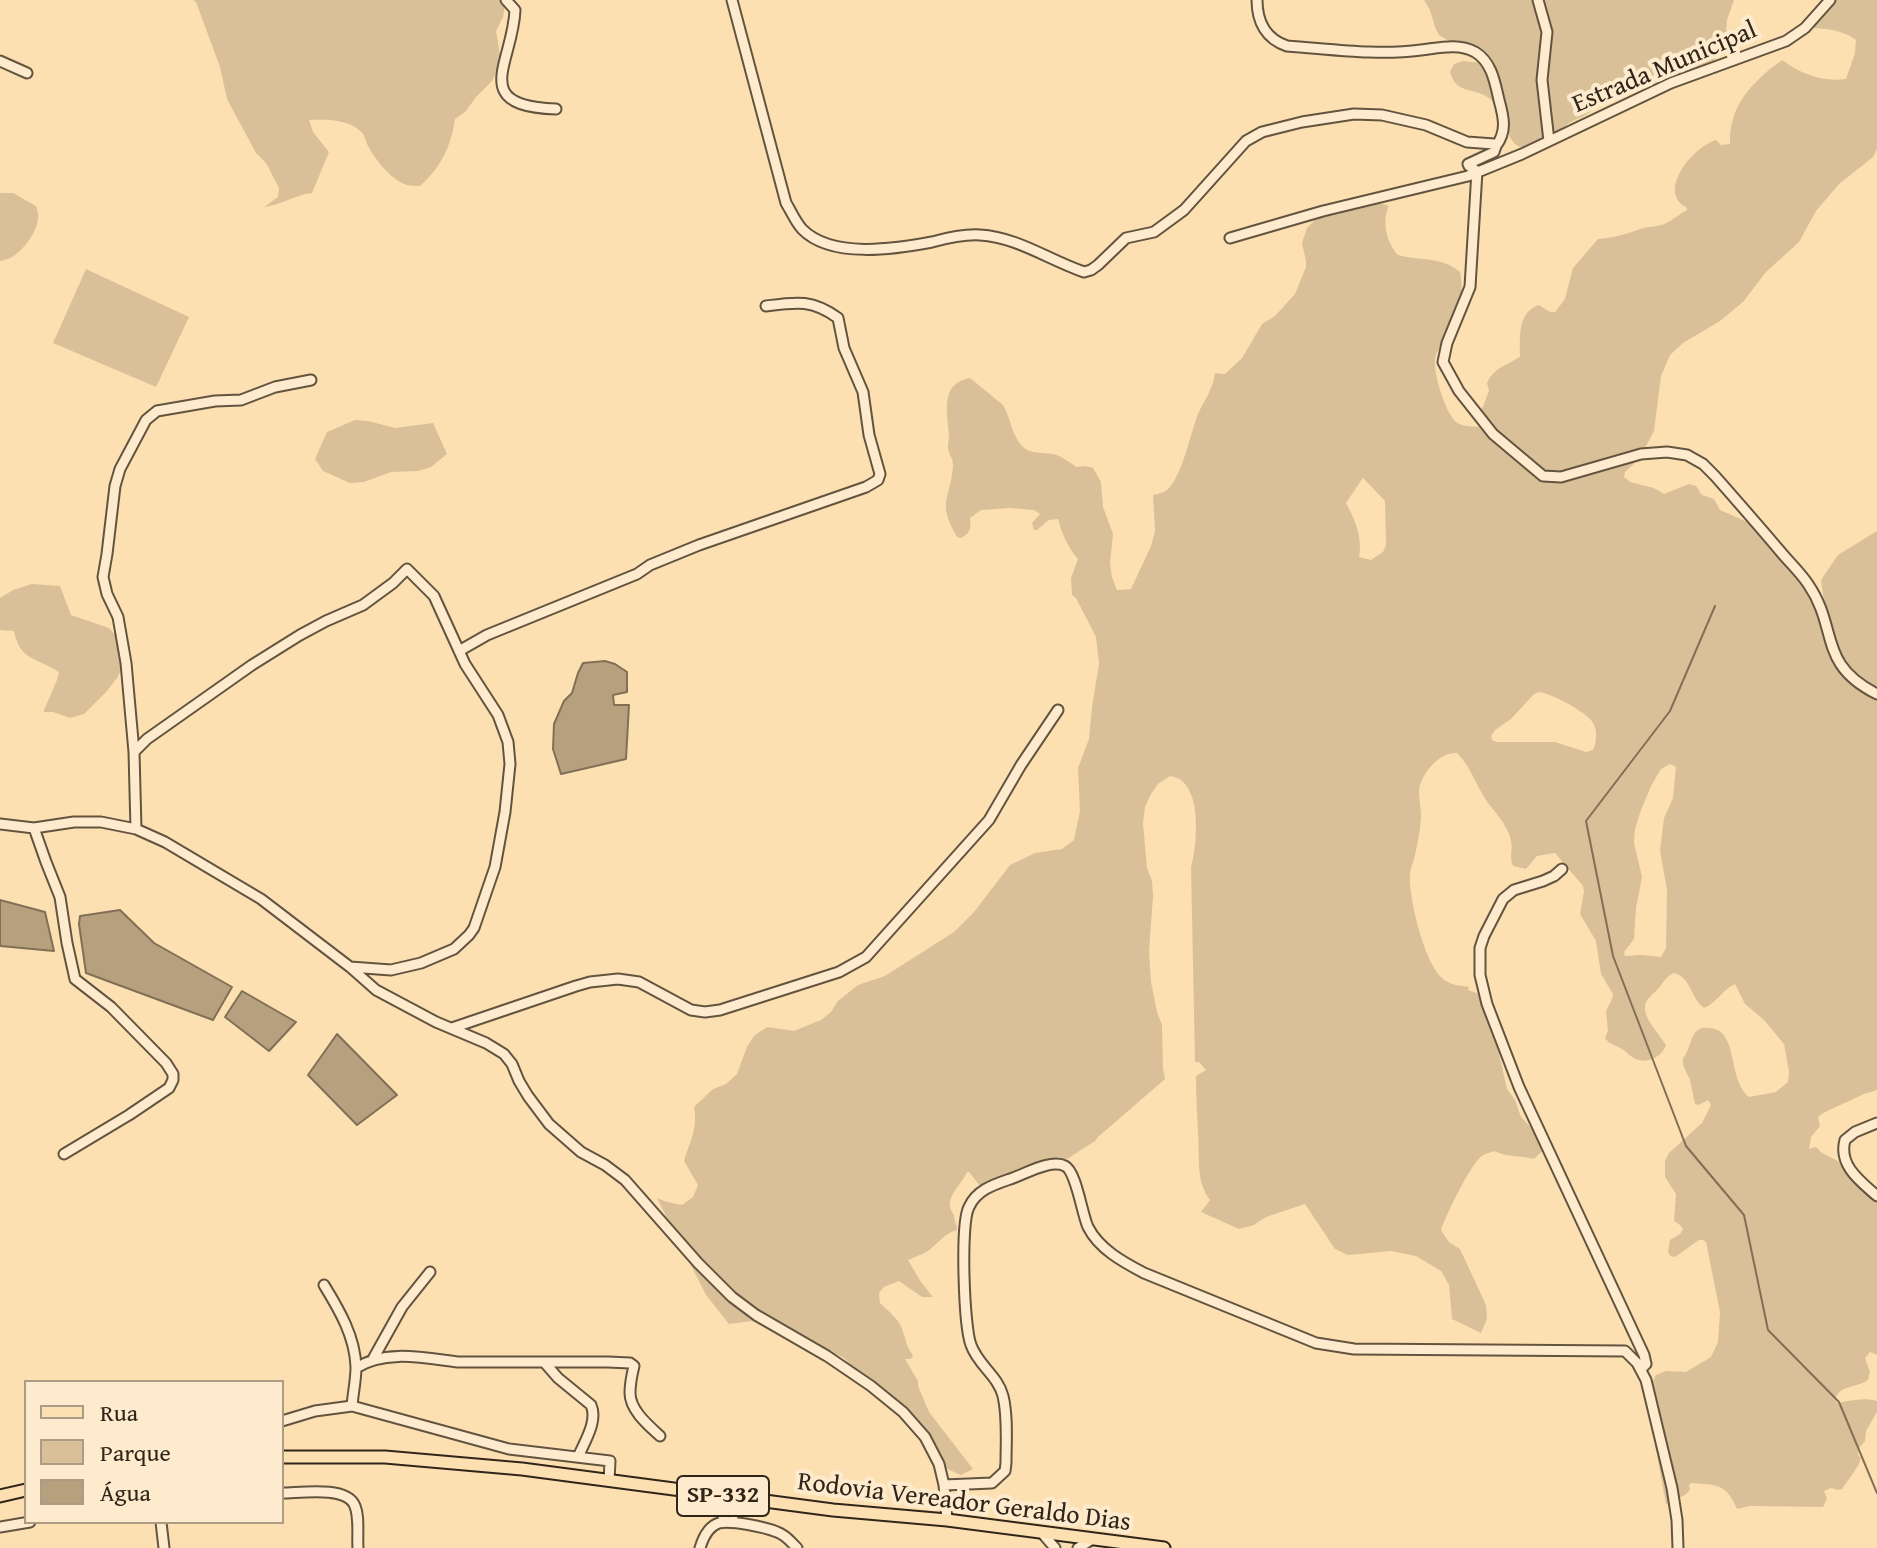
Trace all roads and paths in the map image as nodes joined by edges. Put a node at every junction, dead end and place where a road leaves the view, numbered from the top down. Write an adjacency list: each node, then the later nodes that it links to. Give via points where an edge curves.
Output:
1 (506, 0): 8 (street, via 515,10 501,71 504,92 522,105)
2 (732, 0): 10 (street, via 786,203 815,240 854,249 883,250 979,235 999,237 1084,272 1126,238 1154,232 1184,210 1246,141 1262,132 1354,114 1382,115)
3 (1257, 0): 10 (street, via 1264,30 1274,42 1287,46 1372,53 1444,46 1475,52 1494,77 1505,129)
4 (1538, 0): 9 (street, Estrada Municipal, via 1547,32 1542,80)
5 (1830, 0): 9 (street, Estrada Municipal, via 1786,41 1671,83)
6 (0, 61): 7 (street)
7 (27, 73)
8 (556, 109)
9 (1549, 141): 11 (street, Estrada Municipal)
10 (1496, 146): 11 (street, via 1468,164)
11 (1477, 171): 12 (street, Estrada Municipal); 16 (street, via 1470,287 1443,362 1459,391 1493,434 1543,476 1561,477 1641,454 1667,452 1703,464 1809,584 1843,669)
12 (1230, 238)
13 (766, 306): 15 (street, via 800,302 838,318 863,392 878,480 699,545)
14 (311, 380): 18 (street, via 241,400 157,411 146,420 120,469 103,577 123,639)
15 (459, 651): 18 (street, via 434,596 407,569 363,605 252,665); 23 (street, via 498,715 510,764 495,867 477,920 454,949 437,957 391,970)
16 (1877, 694)
17 (1058, 710): 24 (street, via 989,820 866,957 839,972 705,1012 683,1008 639,982 603,980)
18 (134, 752): 21 (street)
19 (0, 824): 20 (street)
20 (34, 828): 21 (street, via 101,822); 26 (street, via 60,897 75,979 111,1007 173,1074 169,1088)
21 (136, 829): 23 (street, via 261,899)
22 (1562, 869): 33 (street, via 1503,899 1484,936 1480,975 1519,1087 1644,1355)
23 (350, 967): 24 (street, via 376,990)
24 (452, 1028): 40 (street, via 504,1054 549,1124 625,1180 732,1297 827,1356 903,1412 933,1450)
25 (1877, 1123): 27 (street, via 1845,1140 1842,1154 1857,1178)
26 (64, 1154)
27 (1876, 1194)
28 (430, 1272): 30 (street, via 402,1307)
29 (324, 1285): 32 (street, via 350,1335)
30 (373, 1359): 31 (street); 32 (street)
31 (544, 1362): 36 (street, via 630,1363 634,1366 629,1395 644,1422); 38 (street, via 594,1412)
32 (356, 1368): 34 (street)
33 (1641, 1369): 40 (street, via 1618,1350 1354,1349 1316,1343 1123,1262 1089,1228 1074,1175 1056,1164 987,1187 965,1216 969,1341 1003,1397 1006,1463 992,1483); 59 (street, via 1672,1488)
34 (352, 1406): 35 (street); 38 (street, via 509,1449)
35 (284, 1420)
36 (660, 1436)
37 (284, 1457): 39 (main road, Rodovia Vereador Geraldo Dias / SP-332, via 430,1460)
38 (578, 1457): 39 (street, via 610,1461)
39 (609, 1481): 44 (main road, Rodovia Vereador Geraldo Dias / SP-332)
40 (944, 1485): 45 (street)
41 (24, 1490): 43 (main road)
42 (284, 1493): 53 (street, via 335,1493 352,1501)
43 (0, 1496)
44 (730, 1497): 45 (main road, Rodovia Vereador Geraldo Dias / SP-332); 46 (street)
45 (947, 1520): 50 (main road, Rodovia Vereador Geraldo Dias / SP-332)
46 (728, 1522): 54 (street, via 715,1524); 55 (street, via 776,1531)
47 (24, 1523): 49 (street)
48 (161, 1524): 52 (street)
49 (0, 1527)
50 (1042, 1533): 51 (main road, Rodovia Vereador Geraldo Dias / SP-332); 56 (street)
51 (1091, 1540): 57 (street); 58 (main road, Rodovia Vereador Geraldo Dias / SP-332)
52 (164, 1548)
53 (358, 1548)
54 (700, 1548)
55 (797, 1548)
56 (1055, 1548)
57 (1078, 1548)
58 (1164, 1548)
59 (1678, 1548)

